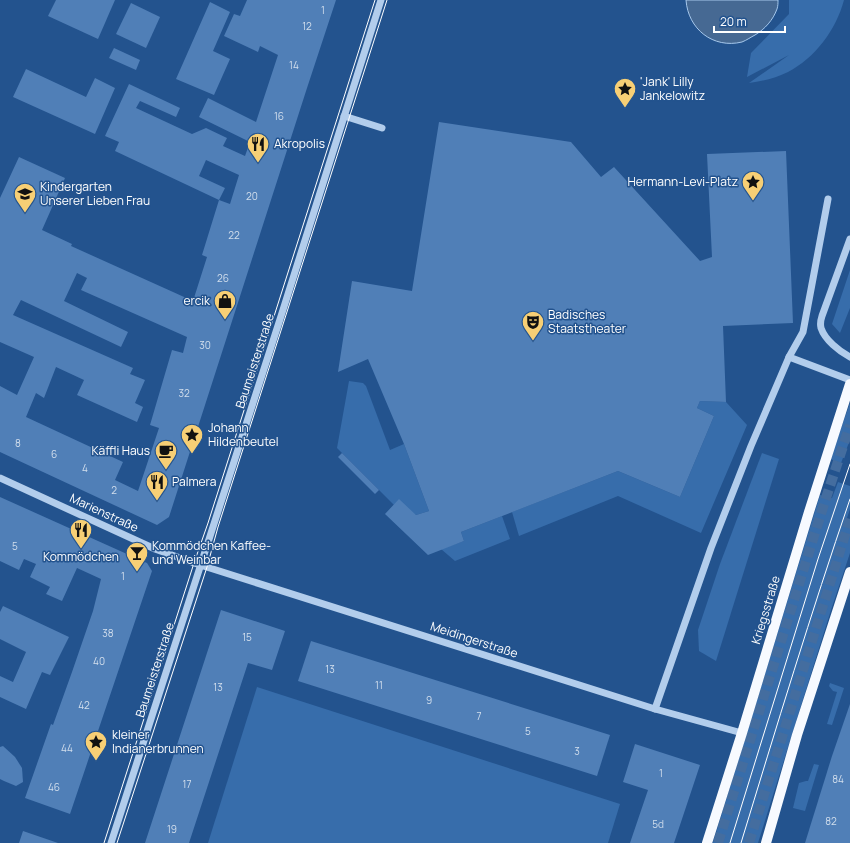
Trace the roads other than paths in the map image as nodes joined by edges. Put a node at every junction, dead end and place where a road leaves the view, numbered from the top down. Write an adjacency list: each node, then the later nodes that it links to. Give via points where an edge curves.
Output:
1 (381, 0): 2 (street, Baumeisterstraße)
2 (344, 116): 3 (street); 11 (street, Baumeisterstraße)
3 (382, 128)
4 (828, 199): 6 (street, via 802,332)
5 (850, 239): 7 (street, via 820,327 826,337)
6 (789, 356): 8 (street); 13 (street, via 711,548)
7 (850, 357)
8 (850, 380)
9 (850, 384): 14 (main road, Kriegsstraße)
10 (0, 478): 11 (street, Marienstraße, via 155,549)
11 (201, 565): 13 (street, Meidingerstraße); 15 (street, Baumeisterstraße)
12 (850, 572): 17 (main road, via 797,735)
13 (655, 709): 14 (street, Meidingerstraße)
14 (742, 734): 16 (main road, Kriegsstraße)
15 (110, 843)
16 (707, 843)
17 (766, 843)

